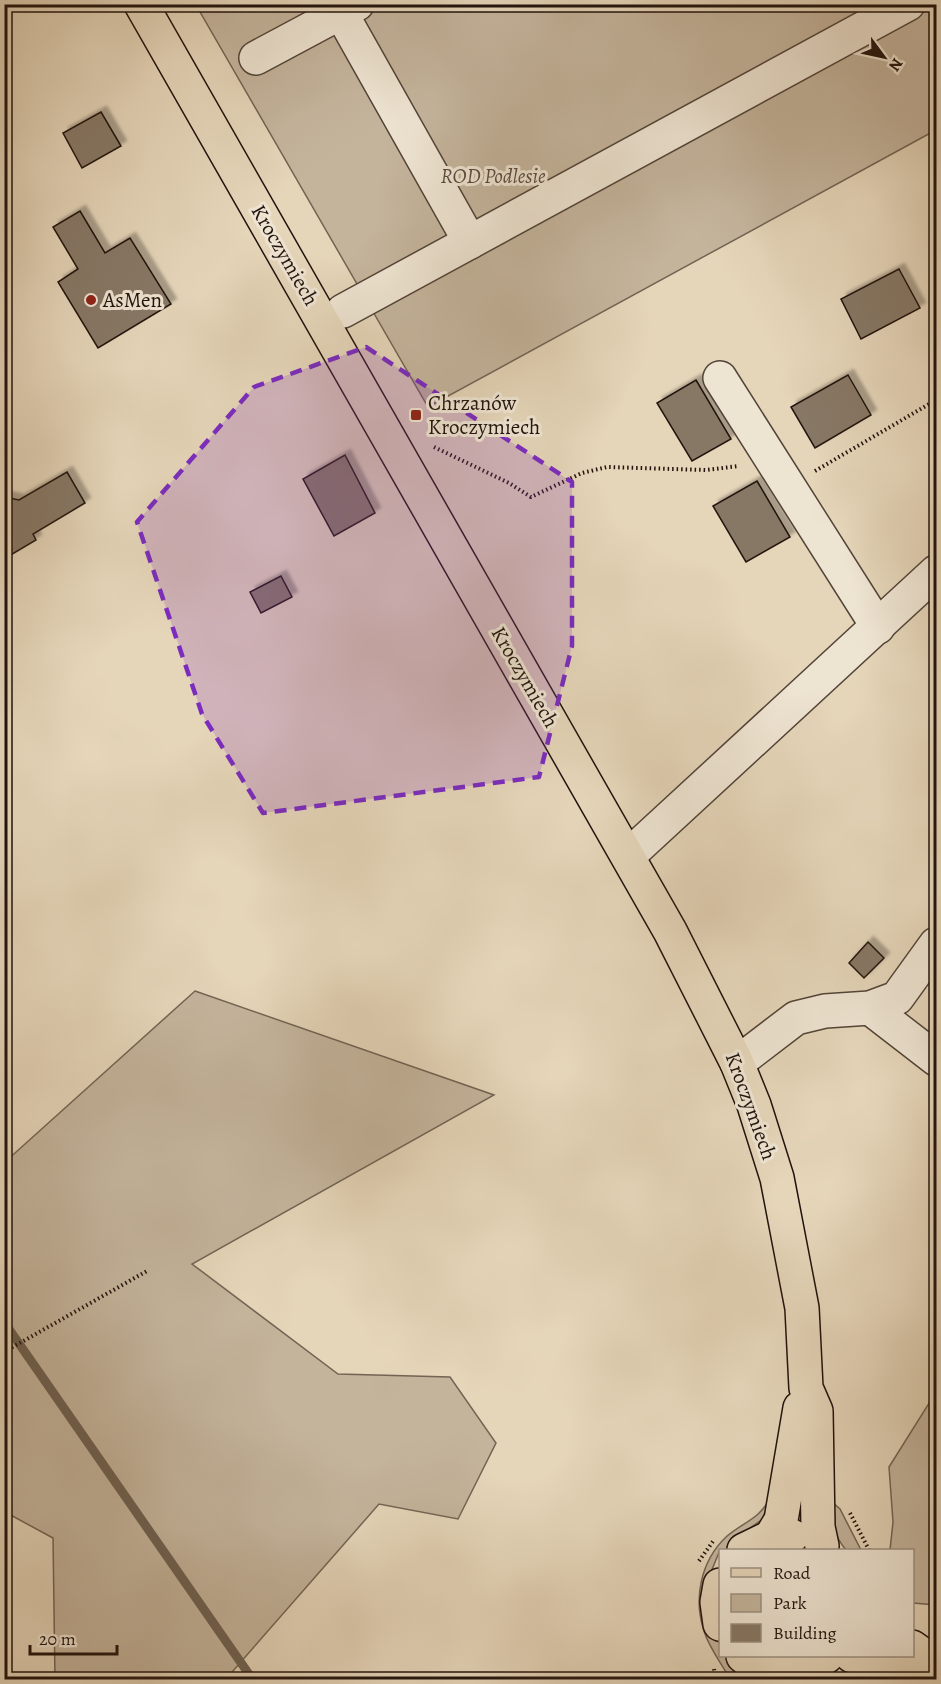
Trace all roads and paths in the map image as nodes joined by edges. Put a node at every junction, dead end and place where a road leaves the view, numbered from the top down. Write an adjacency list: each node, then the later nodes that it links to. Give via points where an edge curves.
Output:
1 (141, 4): 13 (main road, Kroczymiech)
2 (908, 4): 5 (street)
3 (349, 9): 4 (street); 5 (street)
4 (256, 58)
5 (470, 242): 6 (street)
6 (343, 311)
7 (720, 378): 10 (street)
8 (936, 400): 10 (path)
9 (434, 447): 10 (path, via 531,497 582,473 607,467)
10 (781, 474): 12 (street)
11 (936, 572): 12 (street)
12 (878, 627): 13 (street)
13 (628, 856): 17 (main road, Kroczymiech)
14 (936, 944): 15 (street, via 897,998)
15 (870, 1008): 16 (street); 17 (street, via 825,1011 796,1018)
16 (936, 1059)
17 (737, 1063): 20 (main road, Kroczymiech, via 777,1178 793,1250 802,1308)
18 (147, 1271): 19 (path)
19 (4, 1352)
20 (806, 1388): 21 (main road, Kroczymiech, via 781,1520); 22 (main road, Kroczymiech, via 816,1411 817,1508)
21 (757, 1544): 22 (main road, via 788,1535 806,1538)
22 (825, 1548)
23 (719, 1591): 24 (main road)
24 (719, 1617)
25 (914, 1648): 28 (main road)
26 (825, 1657): 30 (main road)
27 (855, 1657): 31 (main road)
28 (936, 1664)
29 (747, 1665): 30 (main road)
30 (793, 1675)
31 (936, 1677)

